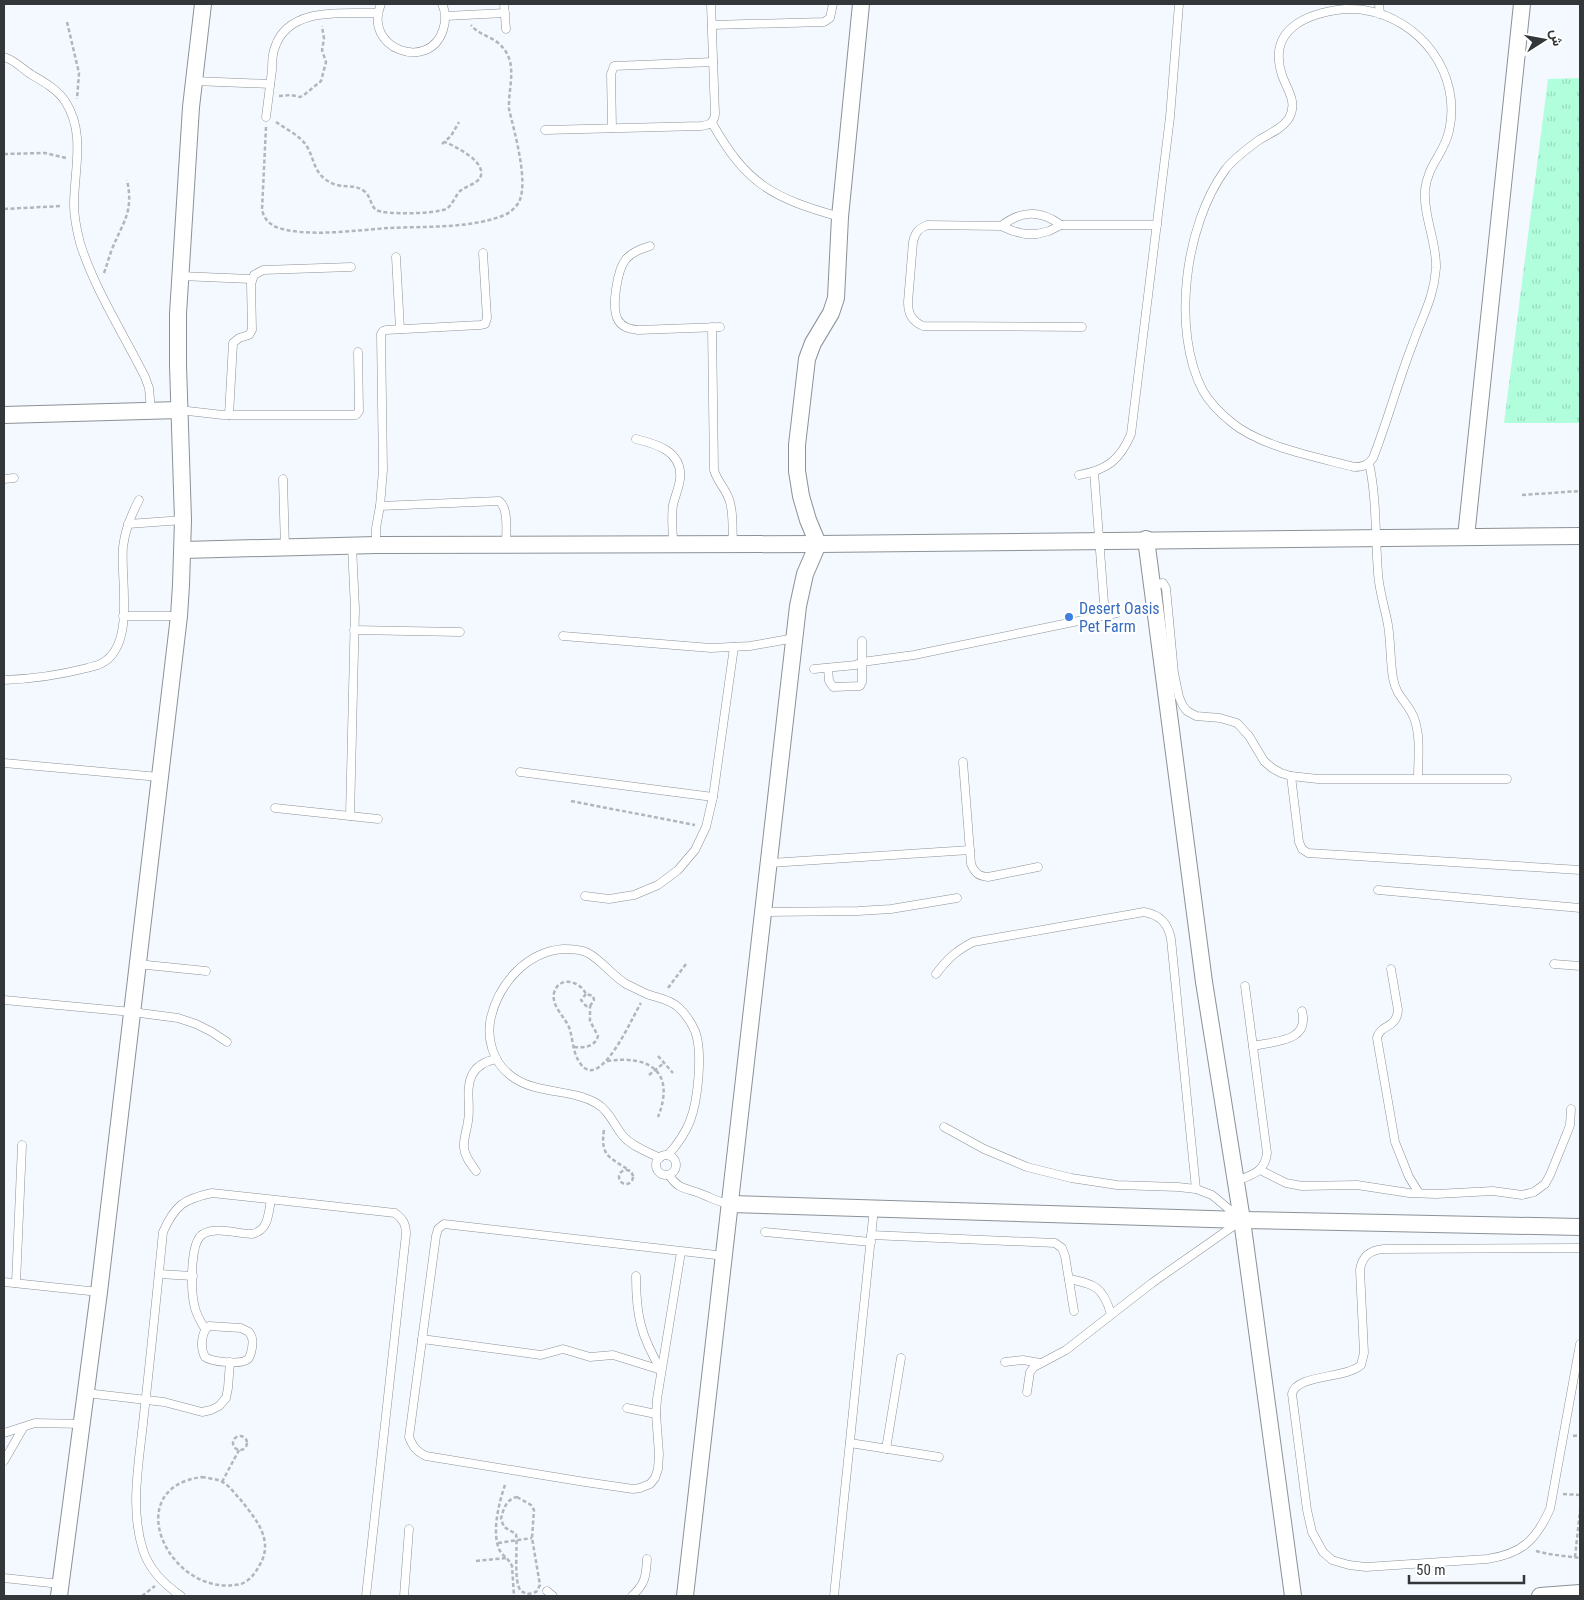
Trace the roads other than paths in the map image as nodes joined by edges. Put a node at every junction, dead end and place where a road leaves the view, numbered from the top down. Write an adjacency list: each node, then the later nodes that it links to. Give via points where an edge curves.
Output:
1 (203, 4): 19 (street)
2 (381, 4): 11 (lane)
3 (442, 4): 14 (lane)
4 (504, 4): 12 (lane)
5 (711, 4): 15 (lane)
6 (833, 4): 15 (lane, via 830,18 824,22)
7 (861, 4): 25 (street)
8 (1179, 4): 27 (lane)
9 (1379, 4): 13 (lane)
10 (1522, 4): 54 (street)
11 (377, 13): 14 (lane, via 384,38 397,50 406,52 415,52 438,40); 20 (lane, via 322,15 292,24 274,48)
12 (505, 13): 14 (lane); 16 (lane)
13 (1380, 14): 43 (lane, via 1414,31 1428,44 1446,77 1452,114 1445,143 1432,165 1425,192 1436,266 1431,300); 43 (lane, via 1364,10 1330,11 1288,30 1278,51 1293,102 1289,119 1242,152 1225,170 1198,227 1190,255 1186,290 1187,332 1195,373 1216,409 1232,423 1268,443 1354,467)
14 (446, 16)
15 (712, 25): 18 (lane)
16 (506, 29)
17 (4, 57): 39 (lane, via 49,86 64,100 74,118 78,138 74,206 80,242 99,288 145,377)
18 (713, 62): 22 (lane, via 715,114); 23 (lane, via 614,66 611,74)
19 (194, 81): 20 (lane); 33 (street)
20 (270, 84): 21 (lane)
21 (266, 117)
22 (712, 123): 23 (lane, via 707,126); 25 (lane, via 734,158 756,181 784,199)
23 (612, 128): 24 (lane)
24 (545, 130)
25 (840, 217): 61 (street, via 836,298 807,359 797,445 801,496)
26 (1061, 225): 27 (lane); 28 (lane, via 1044,233 1025,234); 28 (lane, via 1031,213 1010,219)
27 (1157, 225): 44 (lane, via 1131,434 1117,458)
28 (1002, 226): 35 (lane, via 927,225 919,228 913,242 908,302 911,317 923,326)
29 (650, 246): 60 (lane, via 632,253 620,268 617,318 622,325 638,330 716,327 713,462 716,477 732,506)
30 (484, 253): 36 (lane, via 485,324)
31 (396, 257): 36 (lane)
32 (352, 266): 34 (lane, via 263,270)
33 (180, 276): 34 (lane); 38 (street)
34 (251, 279): 41 (lane, via 252,330 233,343)
35 (1082, 327)
36 (400, 329): 50 (lane, via 383,331 381,338 384,470)
37 (358, 352): 41 (lane, via 359,411 356,415)
38 (179, 410): 39 (street); 41 (lane); 51 (street)
39 (151, 411): 40 (street)
40 (4, 415)
41 (229, 416)
42 (636, 439): 59 (lane, via 665,448 678,465 681,476 673,507)
43 (1369, 463): 55 (lane)
44 (1094, 472): 45 (lane); 57 (lane)
45 (1079, 475)
46 (14, 478): 47 (lane)
47 (4, 479)
48 (283, 479): 64 (lane)
49 (139, 500): 52 (lane)
50 (380, 506): 58 (lane, via 499,502 505,509); 62 (lane)
51 (183, 520): 52 (lane); 65 (street)
52 (128, 524): 68 (lane, via 123,549)
53 (1580, 536): 54 (street)
54 (1466, 537): 55 (street)
55 (1376, 538): 56 (street); 86 (lane, via 1378,575 1395,688 1409,707 1417,728)
56 (1146, 539): 57 (street); 66 (street)
57 (1098, 540): 61 (street); 70 (lane)
58 (506, 544): 59 (street); 62 (street)
59 (673, 544): 60 (street)
60 (732, 544): 61 (street)
61 (818, 544): 74 (street, via 801,590)
62 (376, 545): 63 (street)
63 (352, 546): 64 (street); 71 (lane)
64 (284, 548): 65 (street)
65 (183, 550): 69 (street)
66 (1152, 585): 84 (lane, via 1163,583 1166,588 1174,673 1183,706 1196,716 1237,723 1264,761); 121 (street, via 1204,982)
67 (1117, 613): 70 (lane)
68 (123, 616): 69 (lane); 80 (lane, via 115,653 102,664 50,676)
69 (179, 616): 85 (street)
70 (1104, 616): 77 (lane)
71 (354, 630): 72 (lane); 90 (lane)
72 (460, 632)
73 (563, 636): 76 (lane)
74 (795, 638): 76 (lane); 93 (street)
75 (862, 641): 77 (lane)
76 (734, 647): 88 (lane)
77 (862, 662): 78 (lane); 78 (lane, via 862,682 858,687 833,688)
78 (828, 668): 79 (lane)
79 (814, 669)
80 (4, 680)
81 (963, 762): 92 (lane)
82 (4, 763): 85 (lane)
83 (520, 772): 88 (lane)
84 (1291, 776): 86 (lane); 95 (lane, via 1299,842 1308,853)
85 (159, 777): 101 (street)
86 (1418, 778): 87 (lane)
87 (1507, 779)
88 (713, 797): 97 (lane, via 706,827 695,850 678,870 658,885 634,895 609,899)
89 (275, 808): 90 (lane)
90 (350, 816): 91 (lane)
91 (378, 819)
92 (970, 850): 93 (lane); 94 (lane, via 974,872 981,876)
93 (770, 862): 100 (street)
94 (1038, 867)
95 (1580, 870)
96 (1378, 890): 99 (lane)
97 (585, 896)
98 (957, 898): 100 (lane, via 891,909)
99 (1580, 908)
100 (764, 912): 125 (street)
101 (137, 964): 105 (lane); 110 (street)
102 (1554, 964): 103 (lane)
103 (1580, 966)
104 (1391, 969): 123 (lane, via 1398,1016 1376,1038 1395,1142)
105 (206, 971)
106 (936, 974): 122 (lane, via 946,960 973,942 1144,912 1163,920 1171,939)
107 (1245, 986): 112 (lane)
108 (4, 1000): 110 (lane)
109 (1302, 1011): 112 (lane, via 1303,1027 1298,1034)
110 (132, 1012): 111 (lane, via 178,1018 196,1024); 140 (street)
111 (227, 1042)
112 (1253, 1046): 118 (lane, via 1267,1153 1266,1163)
113 (496, 1059): 117 (lane, via 509,1075 523,1083 598,1104 607,1111 626,1139); 117 (lane, via 490,1044 489,1026 501,990 514,974 527,962 555,950 587,952 624,982 677,1006 689,1018 696,1033 696,1101 681,1139); 119 (lane, via 478,1066 469,1084 470,1107 464,1148)
114 (1571, 1109): 123 (lane, via 1570,1125 1550,1175 1545,1184 1534,1192 1522,1195 1493,1190)
115 (944, 1127): 122 (lane, via 1027,1167 1071,1178 1117,1185)
116 (22, 1146): 139 (lane)
117 (664, 1157): 120 (lane, via 657,1162 658,1170); 120 (lane, via 672,1157 676,1165)
118 (1260, 1170): 121 (lane); 123 (lane, via 1302,1186 1357,1185)
119 (476, 1171)
120 (669, 1175): 125 (lane, via 678,1186 717,1202)
121 (1236, 1181): 127 (street)
122 (1196, 1189): 127 (lane, via 1212,1195)
123 (1419, 1193)
124 (271, 1200): 134 (lane, via 212,1194 196,1196 181,1204 170,1216 163,1232); 135 (lane, via 266,1225 258,1233 210,1231 202,1234 195,1246); 169 (lane, via 395,1213 406,1225)
125 (731, 1204): 126 (street); 133 (street)
126 (874, 1208): 127 (street); 130 (lane)
127 (1242, 1220): 128 (street); 142 (lane); 174 (street)
128 (1580, 1227)
129 (766, 1232): 130 (lane)
130 (871, 1239): 137 (lane, via 1055,1243 1062,1248); 159 (lane)
131 (1580, 1248): 145 (lane, via 1384,1249 1364,1257 1360,1270 1364,1353 1361,1364 1351,1371 1300,1384 1292,1394 1307,1510 1312,1532 1323,1552 1332,1560 1349,1566 1366,1566 1487,1560 1503,1557 1522,1547 1534,1536 1550,1509)
132 (681, 1252): 133 (lane); 144 (lane, via 444,1224 436,1236); 150 (lane)
133 (725, 1256): 172 (street)
134 (159, 1274): 135 (lane); 153 (lane)
135 (193, 1276): 143 (lane, via 195,1308)
136 (636, 1276): 150 (lane, via 640,1326)
137 (1069, 1279): 141 (lane); 142 (lane, via 1091,1284 1101,1291)
138 (4, 1282): 139 (lane)
139 (16, 1283): 140 (lane)
140 (99, 1292): 152 (street)
141 (1074, 1311)
142 (1111, 1314): 149 (lane, via 1066,1350)
143 (205, 1329): 147 (lane, via 202,1348 205,1357); 147 (lane, via 214,1326 241,1328 249,1332 253,1341 249,1358)
144 (422, 1339): 150 (lane, via 540,1355 563,1349 590,1357 613,1355); 155 (lane, via 409,1437 418,1452 426,1456 640,1488 650,1484 658,1469)
145 (1580, 1344)
146 (901, 1358): 160 (lane)
147 (230, 1362): 153 (lane, via 226,1398 220,1406 202,1412)
148 (1005, 1362): 149 (lane, via 1023,1360)
149 (1040, 1363): 151 (lane, via 1030,1372)
150 (661, 1370): 155 (lane)
151 (1027, 1392)
152 (86, 1393): 153 (lane); 156 (street)
153 (146, 1400): 168 (lane, via 137,1484 138,1529 143,1551 154,1572)
154 (627, 1408): 155 (lane)
155 (656, 1414)
156 (83, 1424): 157 (lane, via 44,1422); 166 (street)
157 (23, 1428): 158 (lane); 162 (lane)
158 (4, 1432)
159 (850, 1443): 160 (lane); 173 (lane)
160 (886, 1449): 161 (lane)
161 (939, 1458)
162 (4, 1461)
163 (409, 1529): 170 (lane)
164 (646, 1559): 171 (lane, via 646,1575 641,1588)
165 (4, 1578): 166 (lane)
166 (60, 1590)
167 (1580, 1593): 175 (street)
168 (181, 1596)
169 (366, 1596)
170 (404, 1596)
171 (632, 1596)
172 (685, 1596)
173 (834, 1596)
174 (1293, 1596)
175 (1540, 1596)

